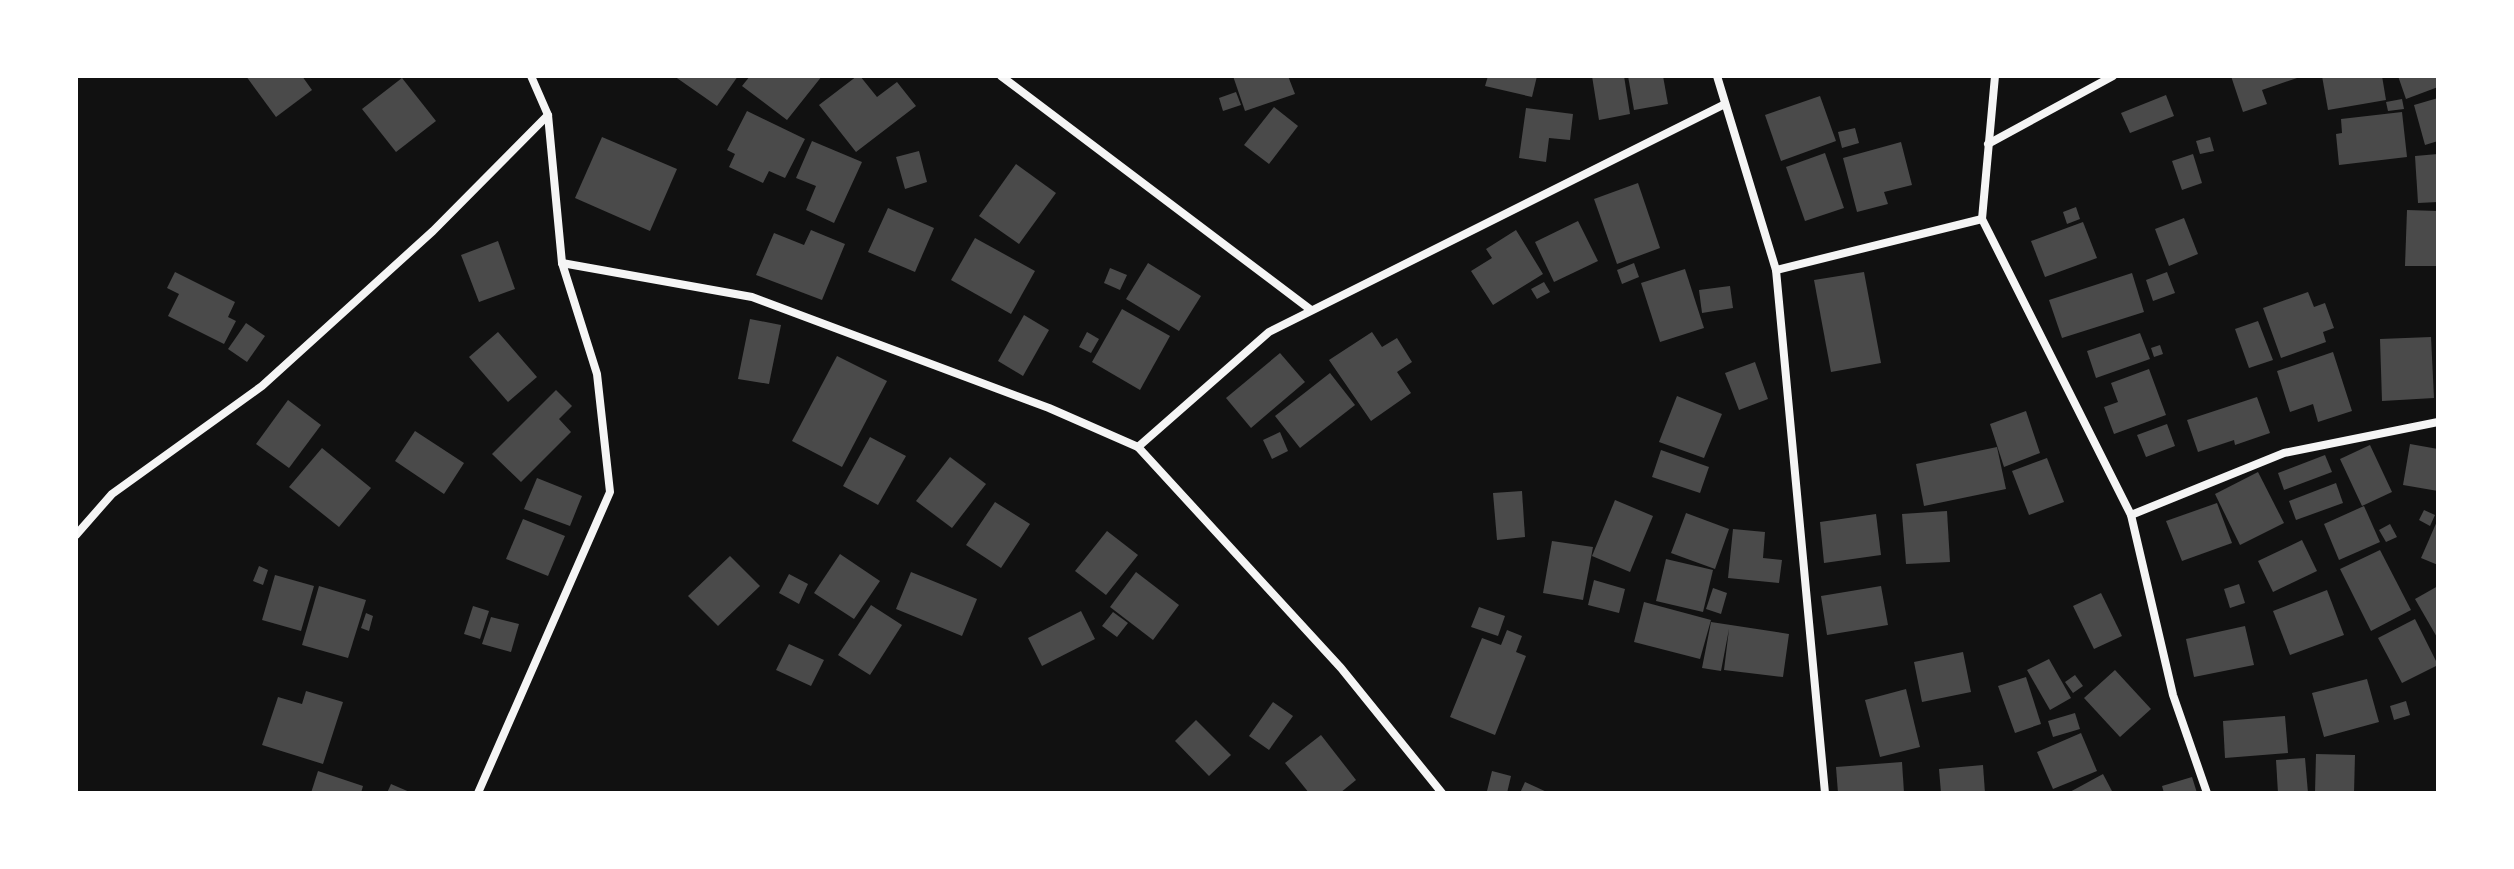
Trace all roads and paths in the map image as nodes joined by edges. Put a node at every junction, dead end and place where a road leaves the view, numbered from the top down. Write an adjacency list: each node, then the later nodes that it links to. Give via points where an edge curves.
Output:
1 (531, 76): 7 (street)
2 (1001, 76): 12 (street)
3 (1717, 76): 6 (street)
4 (1995, 76): 8 (street)
5 (2113, 76): 8 (street)
6 (1725, 104): 11 (street); 12 (street)
7 (548, 115): 10 (street); 16 (street, via 433,231 262,386 112,494)
8 (1988, 144): 9 (street)
9 (1982, 219): 11 (street); 15 (street)
10 (562, 263): 14 (street, via 752,297 1049,408); 17 (street, via 597,374 610,492)
11 (1776, 270): 19 (street)
12 (1311, 310): 14 (street, via 1269,332)
13 (2438, 422): 15 (street, via 2284,453)
14 (1138, 447): 18 (street, via 1341,668)
15 (2131, 515): 20 (street, via 2173,695)
16 (76, 535)
17 (478, 793)
18 (1442, 793)
19 (1825, 793)
20 (2207, 793)

